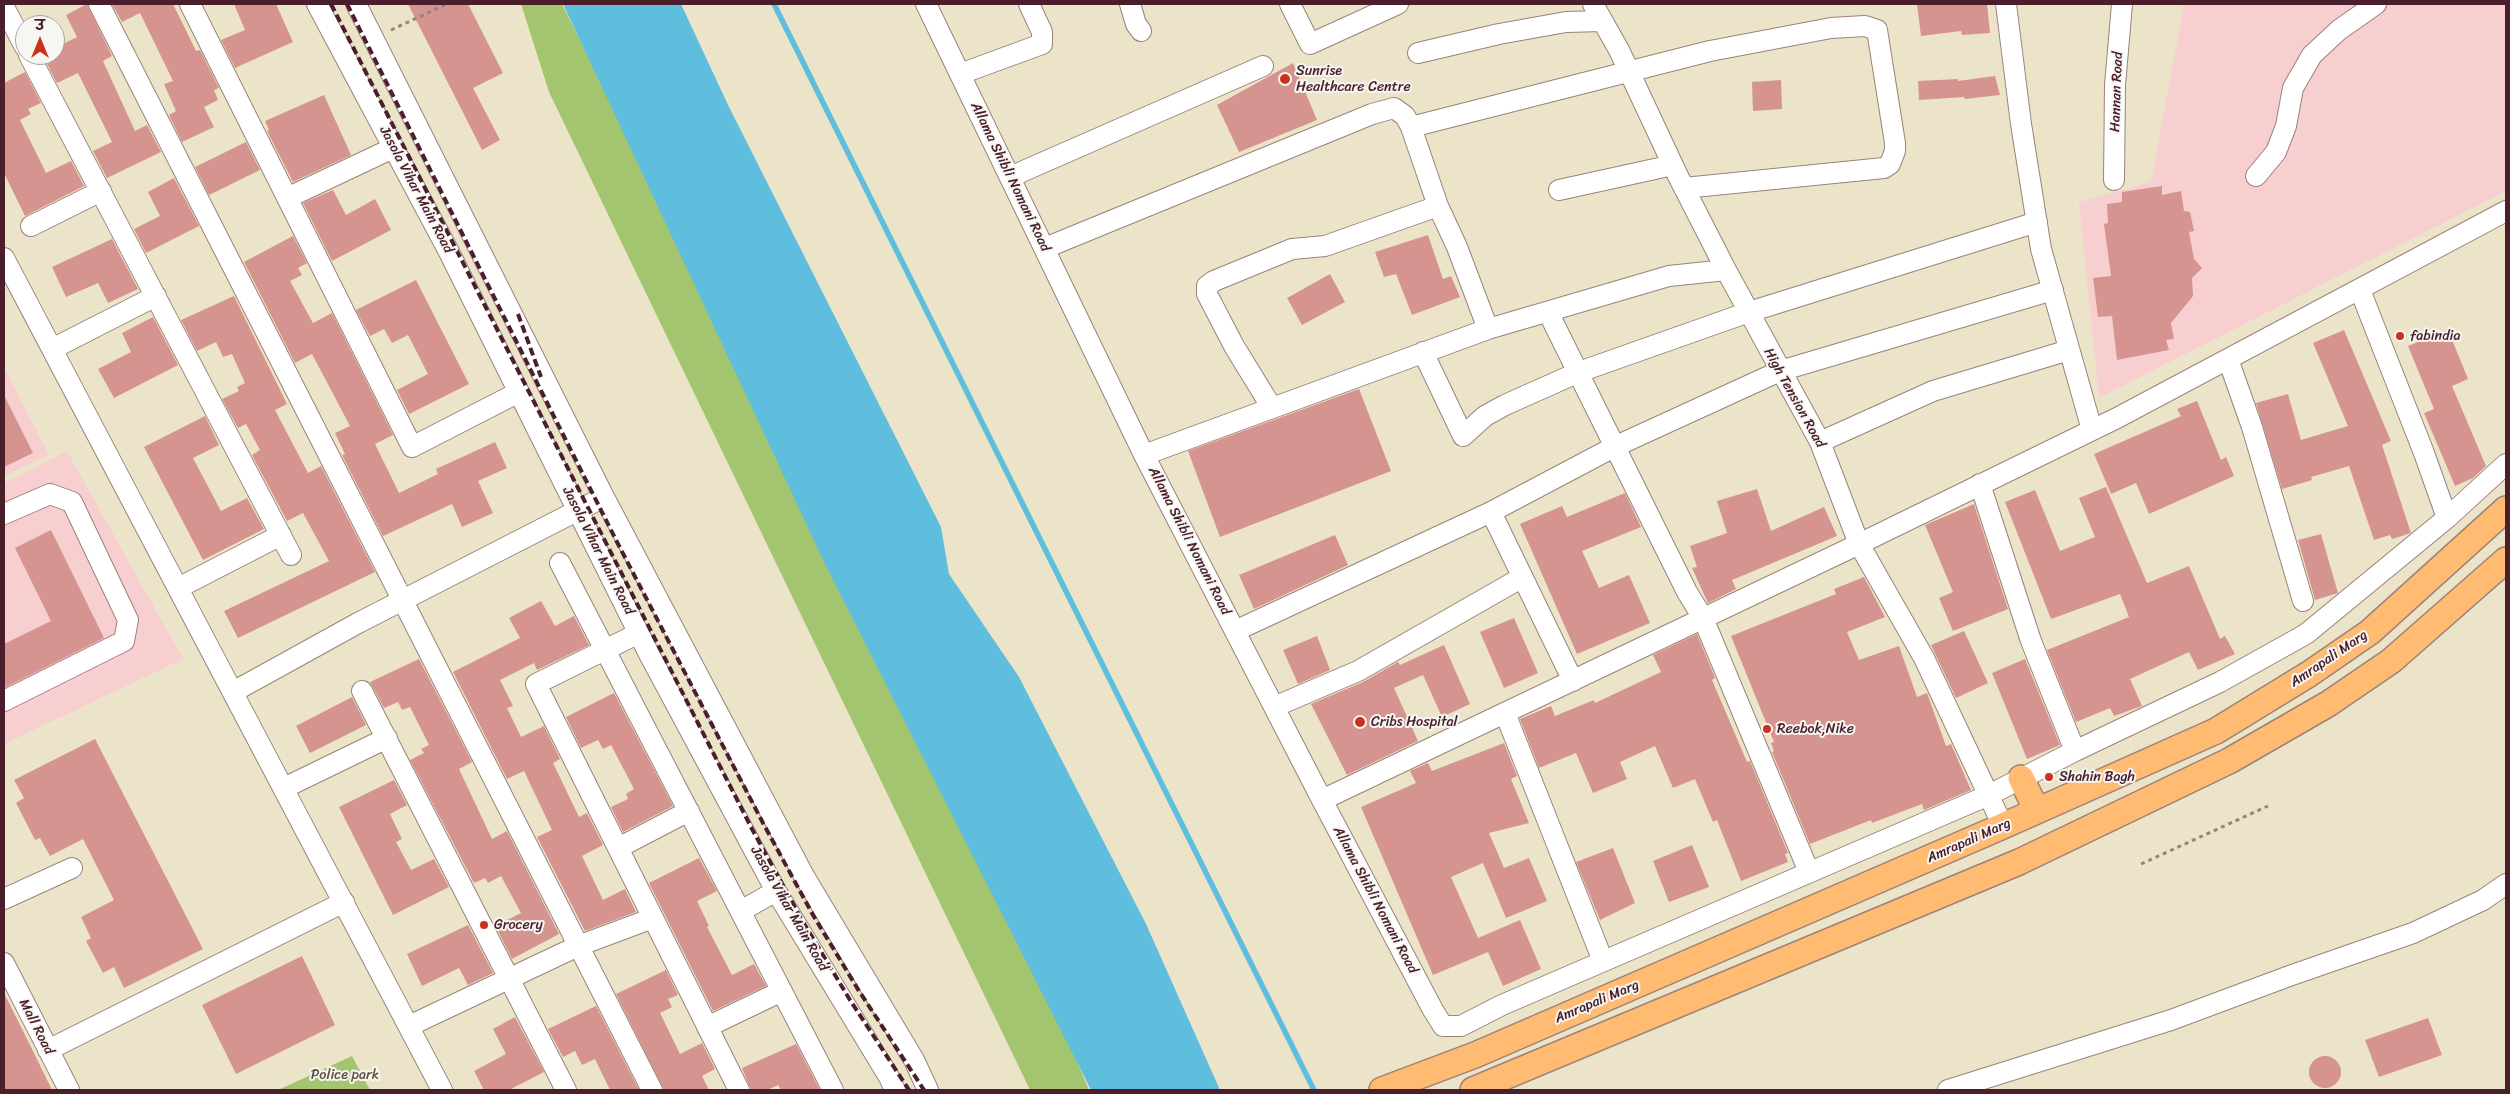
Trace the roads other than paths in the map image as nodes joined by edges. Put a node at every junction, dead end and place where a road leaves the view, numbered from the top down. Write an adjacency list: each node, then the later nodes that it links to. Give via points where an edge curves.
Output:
1 (100, 4): 74 (street)
2 (190, 4): 33 (street)
3 (317, 4): 23 (street, Jasola Vihar Main Road)
4 (356, 4): 22 (street)
5 (926, 4): 21 (street, Allama Shibli Nomani Road)
6 (1029, 4): 21 (street, via 1042,32 1042,44)
7 (1130, 4): 15 (street)
8 (1290, 4): 9 (street, via 1310,44)
9 (1398, 4)
10 (2006, 4): 36 (street)
11 (2122, 4): 29 (street, Hannan Road, via 2115,85)
12 (2376, 4): 27 (street, via 2339,30 2312,55 2293,88 2286,126 2276,152)
13 (4, 7): 16 (street)
14 (1598, 12): 17 (street, via 1566,22); 20 (street, High Tension Road)
15 (1141, 31)
16 (15, 37)
17 (1418, 53)
18 (34, 65): 32 (street)
19 (1263, 66): 28 (street)
20 (1630, 72): 24 (street); 26 (street, High Tension Road); 30 (street, via 1710,51 1831,28 1873,27 1879,35 1895,143 1890,164 1884,168)
21 (960, 74): 28 (street, Allama Shibli Nomani Road)
22 (405, 99): 23 (street); 61 (street)
23 (376, 116): 25 (street, Jasola Vihar Main Road)
24 (1411, 127): 34 (street); 38 (street, via 1405,116 1394,108 1372,114)
25 (393, 148): 33 (street); 53 (street, Jasola Vihar Main Road)
26 (1673, 165): 30 (street, High Tension Road); 31 (street)
27 (2256, 176)
28 (1010, 177): 38 (street, Allama Shibli Nomani Road)
29 (2114, 180)
30 (1684, 188): 40 (street, High Tension Road)
31 (1559, 190)
32 (101, 191): 37 (street); 43 (street)
33 (287, 198): 53 (street, via 412,448)
34 (1438, 206): 46 (street); 54 (street, via 1325,246 1292,249 1207,286 1206,294)
35 (2506, 212): 42 (street)
36 (2037, 222): 41 (street, via 2041,250); 45 (street)
37 (31, 226)
38 (1045, 248): 58 (street, Allama Shibli Nomani Road)
39 (4, 258): 47 (street)
40 (1726, 270): 44 (street, via 1669,276); 45 (street, High Tension Road)
41 (2053, 290): 48 (street); 51 (street)
42 (2360, 290): 50 (street); 66 (street)
43 (156, 296): 47 (street); 67 (street)
44 (1548, 312): 46 (street); 52 (street)
45 (1749, 312): 51 (street, High Tension Road); 52 (street)
46 (1488, 329): 49 (street)
47 (52, 349): 73 (street)
48 (2069, 350): 55 (street); 56 (street, via 1932,391)
49 (1423, 352): 52 (street, via 1463,436 1485,416); 54 (street)
50 (2228, 359): 55 (street); 75 (street, via 2252,427)
51 (1780, 371): 56 (street, High Tension Road); 57 (street)
52 (1579, 372): 57 (street)
53 (519, 392): 63 (street, Jasola Vihar Main Road)
54 (1272, 408): 58 (street)
55 (2092, 430): 60 (street)
56 (1820, 442): 68 (street, High Tension Road)
57 (1614, 446): 64 (street); 76 (street)
58 (1144, 455): 77 (street, Allama Shibli Nomani Road)
59 (2506, 464): 66 (street)
60 (1980, 484): 68 (street); 87 (street, via 2031,641)
61 (604, 497): 63 (street); 121 (street, via 804,876 909,1052)
62 (2506, 509): 93 (main road, Amrapali Marg, via 2370,632 2309,674 2216,731)
63 (578, 510): 74 (street); 78 (street, Jasola Vihar Main Road)
64 (1491, 512): 72 (street); 77 (street)
65 (4, 514): 83 (street, via 50,494 72,502 128,620 124,641)
66 (2447, 518): 87 (street, via 2306,634 2220,682)
67 (281, 535): 69 (street); 73 (street)
68 (1859, 544): 76 (street); 90 (street, High Tension Road, via 1924,658)
69 (292, 556)
70 (2506, 560): 123 (main road, via 2392,661 2328,704 2229,760 2019,862)
71 (560, 562): 79 (street)
72 (1521, 578): 80 (street); 84 (street, via 1358,671)
73 (178, 588): 81 (street)
74 (402, 601): 81 (street); 104 (street)
75 (2303, 601)
76 (1703, 618): 80 (street); 97 (street)
77 (1236, 631): 84 (street, Allama Shibli Nomani Road)
78 (639, 633): 79 (street); 99 (street, Jasola Vihar Main Road)
79 (606, 650): 92 (street); 95 (street, via 536,684)
80 (1573, 681): 85 (street)
81 (233, 692): 89 (street)
82 (362, 692): 86 (street)
83 (4, 701)
84 (1274, 707): 91 (street, Allama Shibli Nomani Road)
85 (1505, 713): 91 (street); 105 (street)
86 (386, 738): 89 (street); 107 (street)
87 (2075, 751): 88 (street)
88 (2021, 778): 90 (street); 93 (main road)
89 (284, 788): 101 (street)
90 (1989, 795): 94 (street, High Tension Road); 97 (street)
91 (1322, 800): 110 (street, Allama Shibli Nomani Road, via 1433,1010 1443,1026)
92 (689, 811): 95 (street); 102 (street)
93 (2037, 811): 94 (main road, Amrapali Marg)
94 (2003, 826): 113 (main road, Amrapali Marg)
95 (618, 848): 103 (street)
96 (72, 868): 100 (street)
97 (1809, 872): 105 (street)
98 (2506, 884): 124 (street, via 2475,904 2413,934 2171,1020)
99 (776, 891): 102 (street); 120 (street, Jasola Vihar Main Road)
100 (4, 899)
101 (344, 902): 109 (street); 112 (street)
102 (741, 911): 108 (street)
103 (653, 918): 104 (street); 111 (street)
104 (578, 946): 107 (street); 117 (street)
105 (1603, 961): 110 (street, via 1502,1004)
106 (4, 964): 112 (street, Mall Road)
107 (509, 978): 109 (street); 116 (street)
108 (782, 991): 111 (street); 119 (street)
109 (409, 1026): 115 (street)
110 (1460, 1026): 113 (street)
111 (707, 1027): 118 (street)
112 (48, 1050): 114 (street, Mall Road)
113 (1475, 1055): 122 (main road, Amrapali Marg)
114 (69, 1090)
115 (442, 1090)
116 (566, 1090)
117 (652, 1090)
118 (739, 1090)
119 (833, 1090)
120 (895, 1090)
121 (928, 1090)
122 (1382, 1090)
123 (1474, 1090)
124 (1948, 1090)

